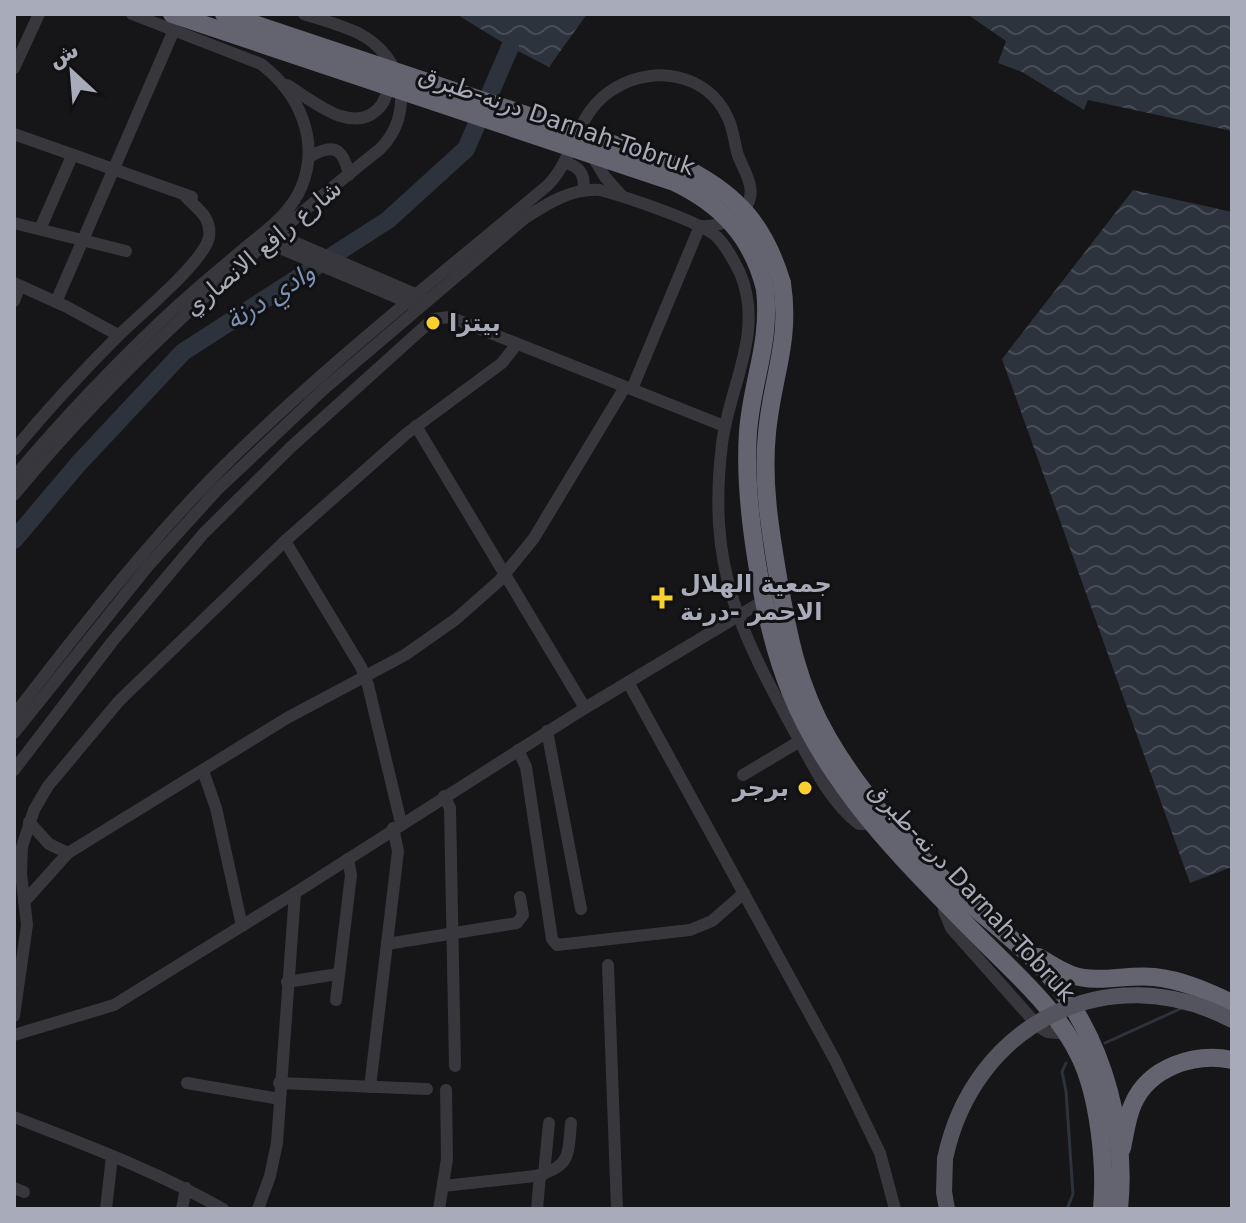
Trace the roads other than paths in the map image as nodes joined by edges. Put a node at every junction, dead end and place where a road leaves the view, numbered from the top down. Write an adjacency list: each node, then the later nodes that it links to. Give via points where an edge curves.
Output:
1 (39, 14): 7 (street)
2 (132, 14): 5 (street, درنه-طبرق Darnah-Tobruk)
3 (224, 14): 25 (highway, درنه-طبرق Darnah-Tobruk, bridge, via 687,169 747,212 771,249)
4 (304, 14): 6 (street, via 358,33)
5 (173, 22): 8 (street, درنه-طبرق Darnah-Tobruk, via 261,64); 14 (street); 25 (highway, درنه-طبرق Darnah-Tobruk, bridge, via 674,182 733,222)
6 (383, 52): 8 (street, via 387,95 377,111 365,117 339,116); 15 (street, شارع رافع الانصاري, via 400,83 399,119 386,143)
7 (14, 68)
8 (281, 81): 12 (street, درنه-طبرق Darnah-Tobruk, via 301,113)
9 (579, 127): 13 (street); 17 (street, via 597,165); 19 (street, via 599,100 637,78 678,77 710,93 728,117 751,192 729,221)
10 (16, 139): 11 (street)
11 (72, 156): 14 (street); 20 (street)
12 (309, 157): 15 (street, via 324,149 337,151); 35 (street, درنه-طبرق Darnah-Tobruk, via 300,190 282,217 126,355)
13 (565, 163): 16 (street, via 582,174); 26 (street, via 548,185)
14 (114, 171): 21 (street); 29 (street, via 186,197 204,214 210,233 185,272)
15 (349, 175): 22 (street, شارع رافع الانصاري)
16 (583, 190): 17 (street); 26 (street, via 525,218)
17 (625, 199): 19 (street)
18 (14, 223): 20 (street)
19 (700, 226): 31 (street); 33 (street, via 729,253 750,318)
20 (40, 229): 21 (street)
21 (83, 240): 23 (street); 28 (street)
22 (278, 241): 26 (street); 36 (street, شارع رافع الانصاري, via 135,361)
23 (126, 251)
24 (17, 284): 27 (street); 28 (street)
25 (774, 286): 39 (highway, درنه-طبرق Darnah-Tobruk, via 750,412 747,464); 65 (highway, درنه-طبرق Darnah-Tobruk, via 785,332 768,416 767,501 799,677 828,739 874,804 936,871)
26 (414, 299): 44 (street, via 212,477 134,564); 46 (street, via 217,490 148,566)
27 (14, 301)
28 (56, 302): 29 (street)
29 (118, 335): 34 (street)
30 (517, 344): 31 (street); 32 (street, via 502,363); 49 (street, via 442,316 413,335 203,534)
31 (629, 388): 33 (street); 38 (street, via 540,530)
32 (416, 426): 37 (street); 38 (street)
33 (724, 426): 40 (street, via 717,520)
34 (14, 450)
35 (14, 477)
36 (14, 495)
37 (285, 541): 41 (street); 53 (street, via 101,720 48,786)
38 (505, 574): 41 (street, via 434,636); 43 (street)
39 (765, 600): 40 (street); 54 (highway, درنه-طبرق Darnah-Tobruk, via 793,697 832,768)
40 (737, 616): 42 (street); 47 (street)
41 (364, 676): 50 (street); 55 (street)
42 (628, 682): 43 (street); 59 (street)
43 (585, 708): 45 (street)
44 (14, 715)
45 (547, 731): 48 (street); 62 (street)
46 (14, 733)
47 (800, 741): 51 (street); 54 (street, via 845,811 859,824)
48 (518, 750): 52 (street); 59 (street, via 526,767 557,945 690,930 712,921)
49 (14, 770)
50 (203, 771): 56 (street); 63 (street, via 214,798)
51 (743, 775)
52 (444, 796): 55 (street); 64 (street, via 450,808)
53 (29, 822): 56 (street, via 49,844); 61 (street, via 21,860)
54 (872, 824): 93 (highway, درنه-طبرق Darnah-Tobruk, via 1043,1001 1068,1034 1094,1098)
55 (397, 826): 57 (street); 66 (street)
56 (68, 853): 61 (street)
57 (348, 859): 58 (street); 68 (street, via 351,875)
58 (295, 893): 63 (street); 69 (street)
59 (744, 893): 101 (street, via 873,1137)
60 (520, 897): 64 (street, via 523,915 517,923)
61 (24, 902): 72 (street, via 27,925)
62 (581, 909)
63 (242, 926): 75 (street, via 114,1005)
64 (452, 933): 66 (street); 77 (street)
65 (1015, 943): 71 (highway, via 1083,978 1153,977 1200,988); 88 (highway, درنه-طبرق Darnah-Tobruk, via 1058,987 1091,1041 1108,1089)
66 (387, 944): 80 (street)
67 (608, 965): 100 (street)
68 (338, 974): 69 (street); 70 (street)
69 (287, 982): 79 (street)
70 (336, 1000)
71 (1232, 1003)
72 (14, 1016)
73 (1232, 1020): 89 (main road, bridge, via 1187,1001 1139,995 1098,999 1058,1011 1013,1039 978,1078 960,1109)
74 (1232, 1028): 89 (main road, bridge, via 1185,1008 1138,1002 1061,1018 1018,1045 989,1075 967,1111)
75 (14, 1035)
76 (1232, 1060): 88 (highway, via 1191,1060 1153,1079 1133,1103)
77 (455, 1066)
78 (187, 1083): 83 (street)
79 (279, 1083): 80 (street); 83 (street)
80 (370, 1087): 81 (street)
81 (427, 1089)
82 (446, 1090): 91 (street)
83 (280, 1099): 97 (street, via 277,1143)
84 (14, 1117): 87 (street)
85 (549, 1123): 90 (street)
86 (571, 1123): 90 (street, via 565,1162)
87 (112, 1156): 92 (street); 94 (street)
88 (1120, 1158): 93 (highway, درنه-طبرق Darnah-Tobruk)
89 (949, 1160): 102 (main road, via 944,1181); 103 (main road)
90 (542, 1174): 91 (street); 99 (street)
91 (443, 1186): 98 (street)
92 (186, 1188): 95 (street); 96 (street)
93 (1105, 1208)
94 (106, 1209)
95 (182, 1209)
96 (223, 1209)
97 (258, 1209)
98 (439, 1209)
99 (537, 1209)
100 (617, 1209)
101 (895, 1209)
102 (947, 1209)
103 (953, 1209)

